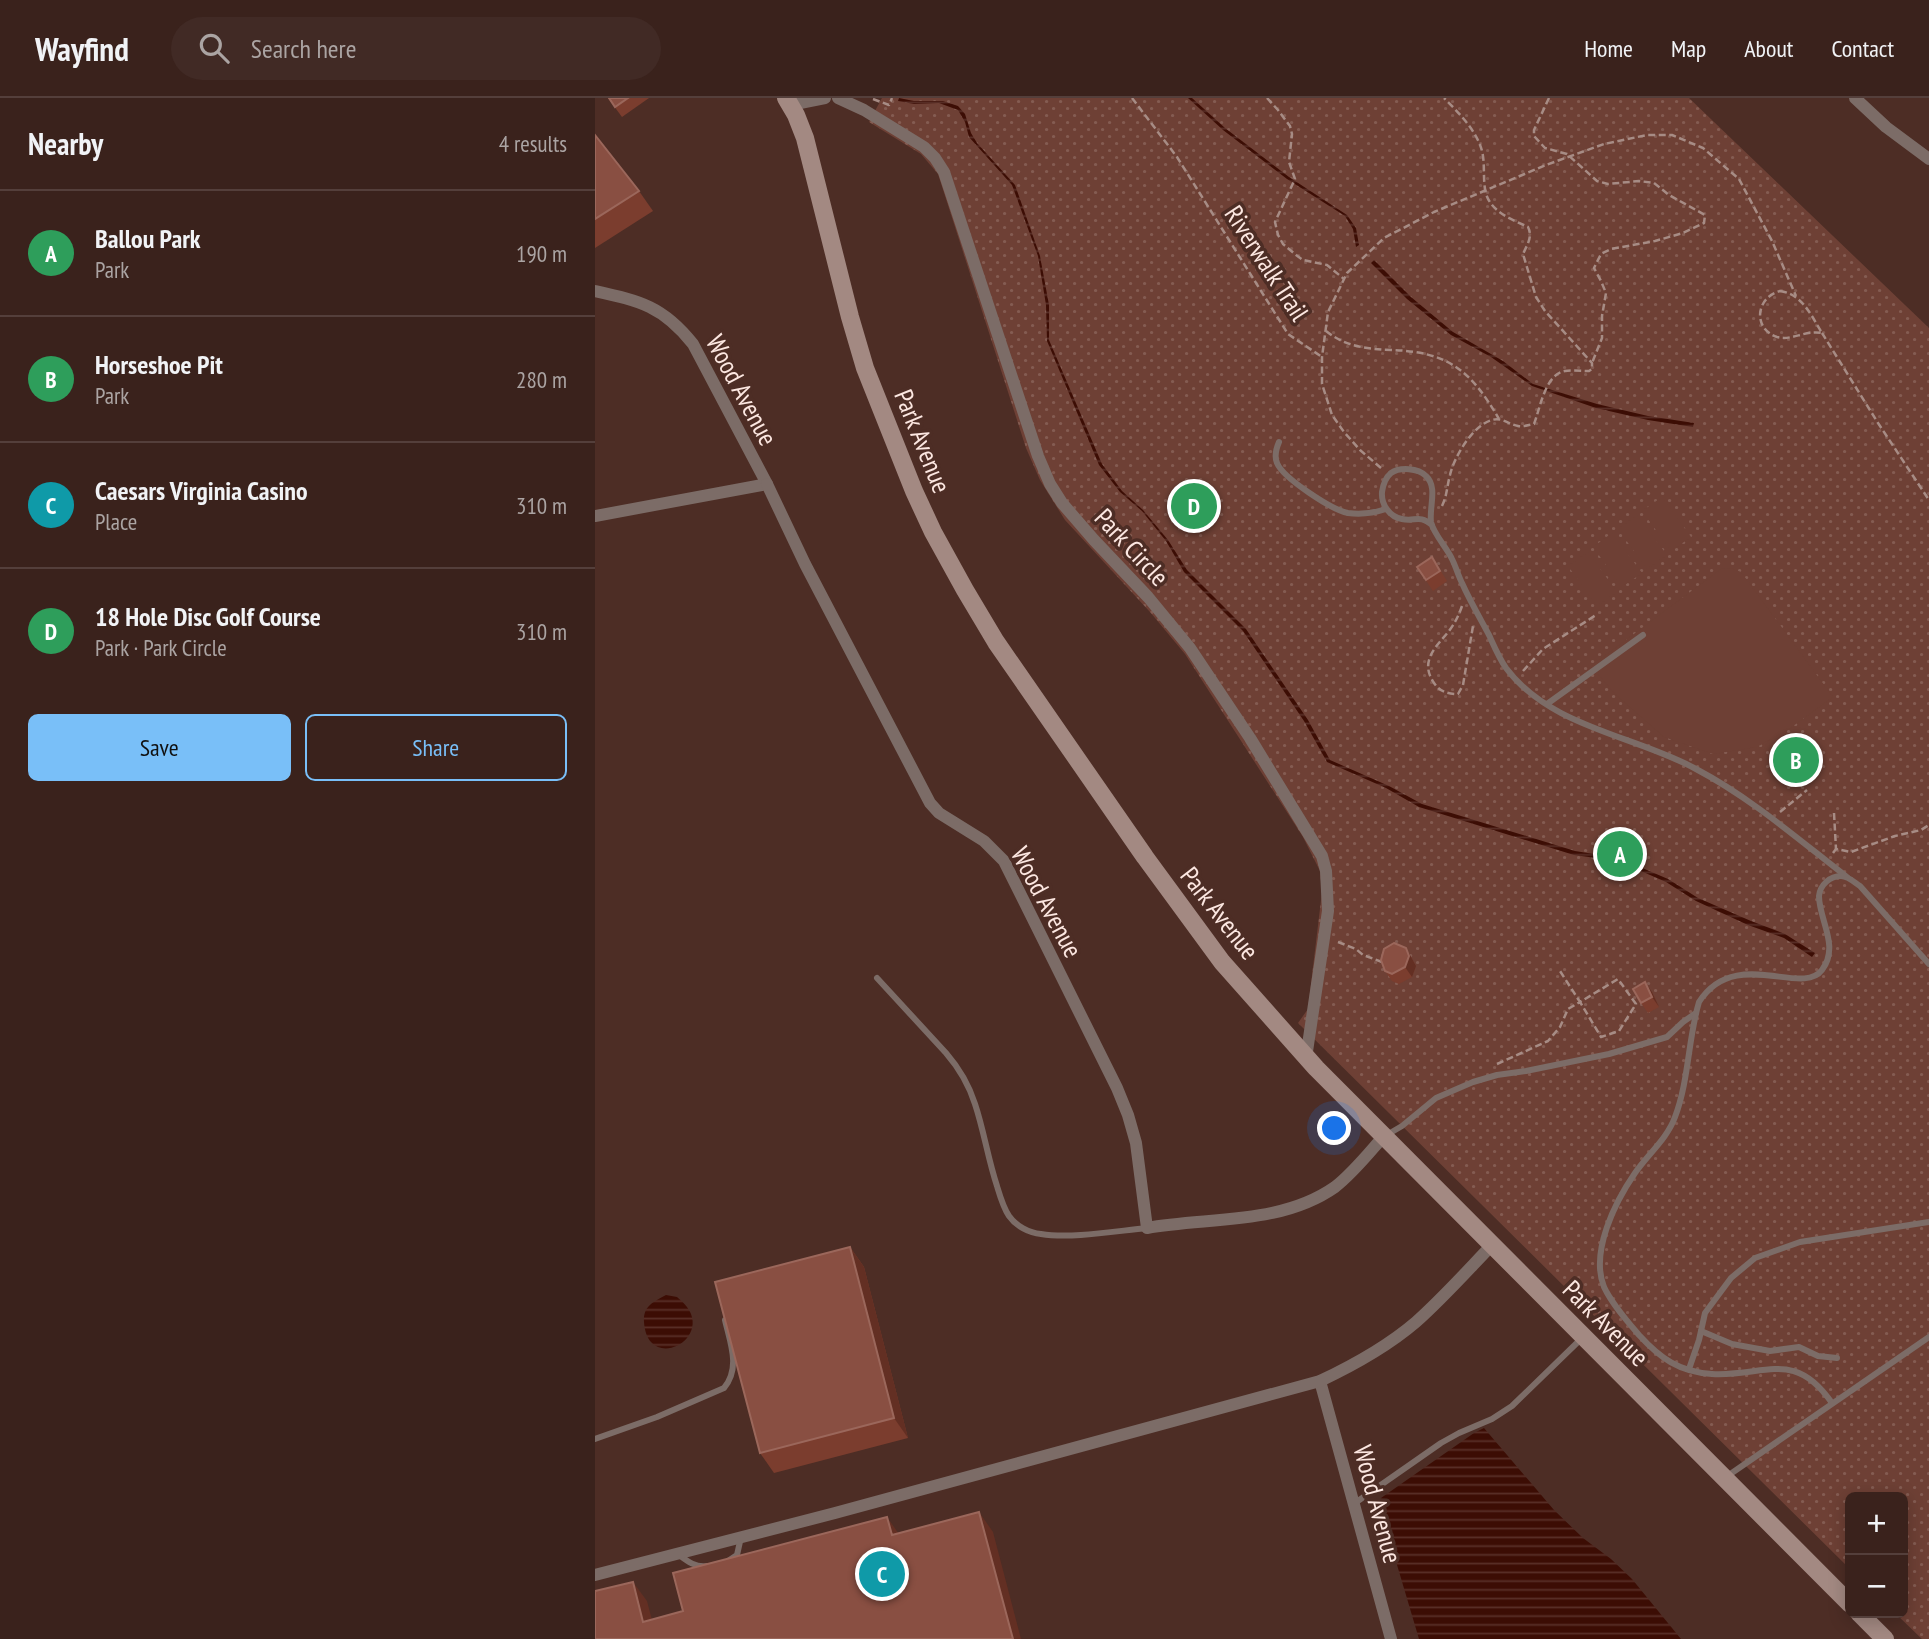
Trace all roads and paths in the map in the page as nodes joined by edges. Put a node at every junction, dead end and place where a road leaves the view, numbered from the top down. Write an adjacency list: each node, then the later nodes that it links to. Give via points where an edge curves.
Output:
1 (825, 98): 10 (street)
2 (838, 98): 43 (street, Park Circle, via 923,147 944,172 1050,484 1189,648 1314,841 1326,871)
3 (871, 98): 4 (path, via 888,105)
4 (892, 98)
5 (1132, 98): 19 (path, Riverwalk Trail, via 1177,157 1288,334)
6 (1267, 98): 14 (path, via 1290,126 1291,134 1289,162 1294,179 1275,222 1277,235 1303,260 1328,265)
7 (1444, 98): 13 (path, via 1463,116 1482,149)
8 (1549, 98): 11 (path, via 1534,136 1545,148)
9 (1855, 98): 12 (street)
10 (788, 102): 50 (main road, Park Avenue, via 805,138 865,368 914,491 959,578 996,642 1179,906)
11 (1570, 156): 13 (path); 16 (path, via 1647,135 1672,135 1703,148 1739,178); 20 (path, via 1597,181 1654,183 1705,215 1705,223 1683,233 1601,254 1594,268 1606,293 1602,338)
12 (1929, 159)
13 (1485, 191): 14 (path, via 1384,238); 20 (path, via 1499,213 1528,228 1530,239 1523,254 1536,297)
14 (1344, 279): 17 (path, via 1328,312)
15 (595, 290): 24 (street, Wood Avenue, via 652,307 682,329)
16 (1796, 296): 18 (path); 18 (path, via 1780,291 1765,299 1761,313 1766,329 1788,338)
17 (1326, 331): 19 (path); 21 (path, via 1347,344 1442,358 1482,390)
18 (1822, 333): 25 (path)
19 (1322, 357): 23 (path, via 1322,384 1332,415 1360,450)
20 (1592, 363): 21 (path, via 1589,371 1566,371 1552,380 1534,424 1518,426)
21 (1499, 419): 27 (path, via 1485,423 1455,458)
22 (1279, 442): 26 (lane, via 1275,457 1282,471 1332,507 1360,514)
23 (1389, 475): 26 (lane, via 1382,494); 29 (lane, via 1402,469 1426,476 1432,490)
24 (767, 484): 28 (street, Wood Avenue); 54 (street, Wood Avenue, via 930,803 984,841 1004,862 1125,1106 1136,1143)
25 (1929, 500)
26 (1387, 509): 29 (lane, via 1395,517)
27 (1440, 510)
28 (595, 516)
29 (1432, 525): 30 (lane)
30 (1467, 593): 31 (lane); 31 (path, via 1457,619 1429,656 1433,681 1449,694 1458,694 1463,685)
31 (1475, 609): 34 (lane)
32 (1595, 615): 34 (path, via 1543,649)
33 (1643, 635): 35 (lane)
34 (1515, 677): 35 (lane)
35 (1547, 704): 38 (lane, via 1696,768)
36 (1807, 790): 38 (path)
37 (1834, 813): 40 (path)
38 (1773, 819): 41 (lane)
39 (1929, 825): 40 (path, via 1851,852)
40 (1836, 849): 41 (path)
41 (1826, 861): 42 (lane)
42 (1849, 878): 44 (lane); 49 (lane, via 1831,878 1821,889 1829,941 1821,972 1808,980 1767,974 1725,978 1706,992)
43 (1324, 940): 45 (path); 50 (street, Park Circle)
44 (1929, 964)
45 (1389, 965)
46 (1560, 971): 48 (path)
47 (877, 978): 54 (lane, via 967,1084 1003,1206 1019,1225 1041,1234)
48 (1580, 1002): 48 (path, via 1601,1037 1619,1031 1636,1004 1618,979); 51 (path, via 1568,1009 1548,1041)
49 (1696, 1013): 52 (lane, via 1667,1037 1473,1082 1436,1098); 61 (lane, via 1674,1120 1618,1201 1599,1260 1605,1288 1633,1328 1662,1358)
50 (1306, 1058): 52 (main road, Park Avenue)
51 (1497, 1064)
52 (1383, 1137): 54 (street, via 1347,1177 1317,1198 1274,1212); 55 (main road, Park Avenue)
53 (1929, 1222): 57 (lane, via 1800,1242 1755,1258 1731,1278 1705,1313)
54 (1147, 1228)
55 (1492, 1245): 59 (main road, Park Avenue); 62 (street, via 1392,1341)
56 (724, 1311): 64 (lane, via 734,1363 724,1388)
57 (1701, 1331): 60 (lane, via 1732,1344 1770,1351 1799,1347); 61 (lane)
58 (1929, 1336): 63 (lane)
59 (1583, 1337): 65 (main road, Park Avenue); 66 (lane, via 1512,1406 1441,1443)
60 (1837, 1358)
61 (1689, 1369): 63 (lane, via 1714,1374 1787,1369 1813,1381)
62 (1320, 1381): 66 (street, Wood Avenue); 67 (street)
63 (1832, 1403): 65 (lane)
64 (595, 1439)
65 (1724, 1478): 72 (main road, Park Avenue)
66 (1355, 1503): 74 (street, Wood Avenue)
67 (741, 1537): 68 (street); 69 (lane, via 737,1555)
68 (677, 1554): 70 (lane, via 692,1564); 71 (street)
69 (721, 1563)
70 (712, 1565)
71 (595, 1575)
72 (1845, 1599)
73 (1864, 1618): 75 (main road)
74 (1391, 1639)
75 (1885, 1639)

